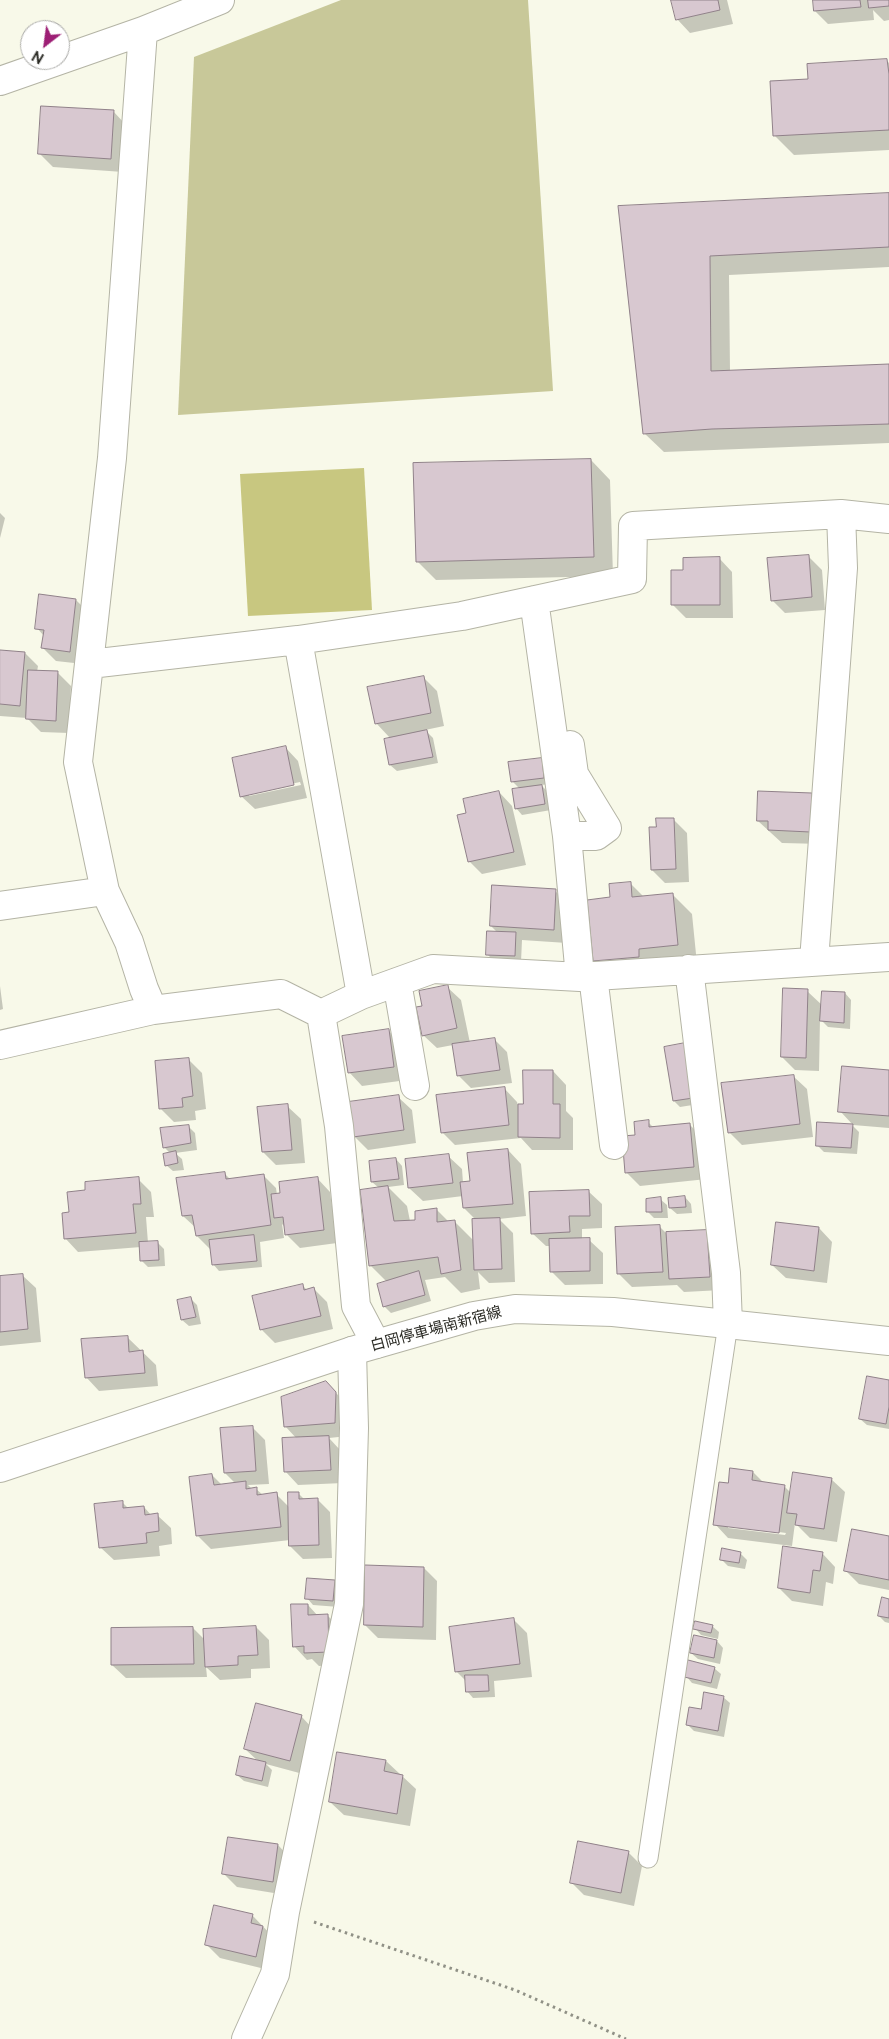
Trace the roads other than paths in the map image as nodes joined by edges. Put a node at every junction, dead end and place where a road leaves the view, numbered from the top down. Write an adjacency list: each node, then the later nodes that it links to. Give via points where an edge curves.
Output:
1 (220, 0): 2 (street)
2 (143, 31): 3 (street); 10 (street, via 112,458)
3 (70, 57)
4 (31, 70): 5 (street)
5 (0, 81)
6 (841, 514): 7 (street); 8 (street, via 632,526 632,579); 15 (street, via 843,568)
7 (889, 519)
8 (542, 599): 9 (street, via 462,616); 11 (street); 11 (street, via 574,774 606,828 596,836)
9 (298, 640): 10 (street); 19 (street)
10 (90, 664): 12 (street, via 78,762)
11 (567, 836): 17 (street)
12 (105, 891): 13 (street); 20 (street, via 129,942)
13 (0, 906)
14 (889, 957): 15 (street)
15 (814, 961): 16 (street)
16 (689, 969): 17 (street); 25 (street, via 726,1273)
17 (587, 976): 18 (street, via 433,969); 24 (street)
18 (397, 982): 19 (street); 23 (street)
19 (361, 995): 21 (street)
20 (153, 1010): 21 (street, via 281,994); 22 (street)
21 (321, 1014): 27 (street, via 339,1126 356,1306)
22 (0, 1046)
23 (415, 1086)
24 (614, 1145)
25 (728, 1324): 26 (street, 白岡停車場南新宿線); 27 (street, 白岡停車場南新宿線, via 613,1312 515,1309 474,1316); 29 (lane)
26 (889, 1341)
27 (364, 1348): 28 (street, 白岡停車場南新宿線); 30 (street, via 354,1428 348,1604 275,1974)
28 (0, 1468)
29 (648, 1858)
30 (246, 2039)

